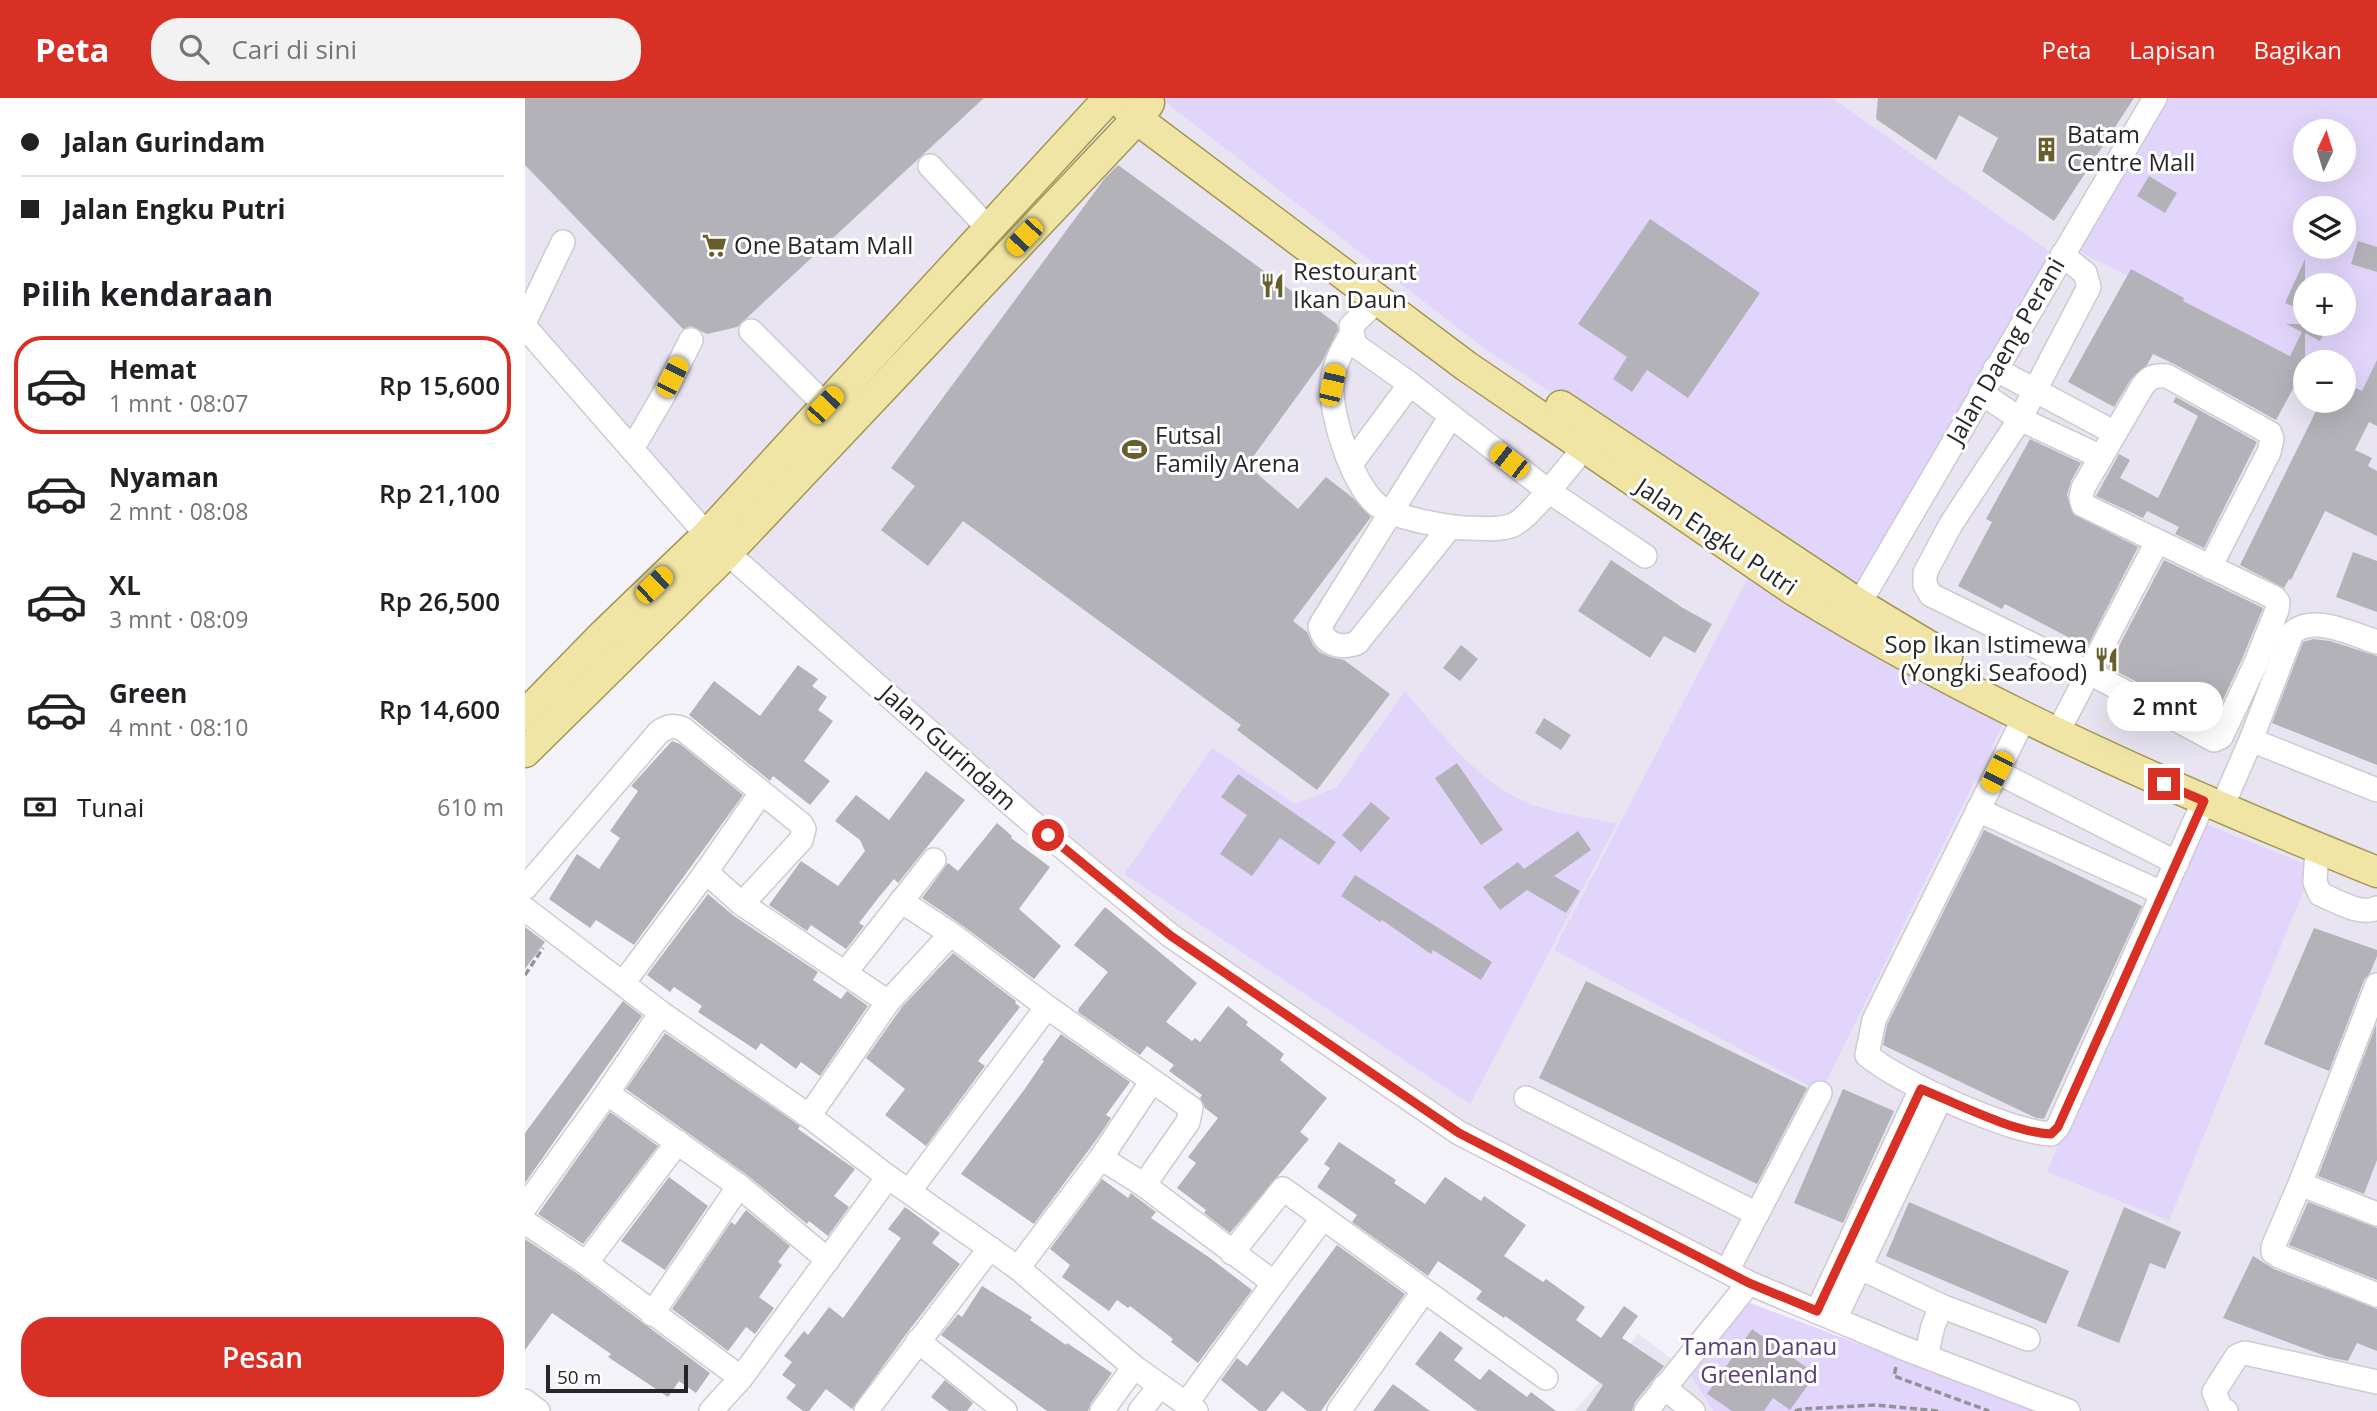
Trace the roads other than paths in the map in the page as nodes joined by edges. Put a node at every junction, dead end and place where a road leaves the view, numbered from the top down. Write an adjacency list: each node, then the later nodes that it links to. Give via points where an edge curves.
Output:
1 (1109, 98): 5 (main road)
2 (2155, 98): 7 (street, Jalan Daeng Perani)
3 (1140, 103): 8 (main road, Jalan Engku Putri); 30 (main road); 33 (main road, Jalan Engku Putri, via 1484,355)
4 (930, 166): 5 (street)
5 (988, 228): 18 (main road)
6 (563, 242): 9 (street)
7 (2062, 255): 14 (street, Jalan Daeng Perani); 16 (street, via 2085,273 2089,287)
8 (1378, 300): 12 (street, via 1351,326); 22 (main road, Jalan Engku Putri)
9 (525, 321)
10 (525, 327): 23 (street, Jalan Gurindam)
11 (751, 331): 18 (street)
12 (1351, 335): 15 (street, via 1355,345); 25 (street, via 1339,356 1332,385 1338,429)
13 (691, 340): 23 (street)
14 (1995, 369): 16 (street); 17 (street, Jalan Daeng Perani)
15 (1410, 384): 19 (street); 25 (street)
16 (2034, 390): 20 (street); 21 (street)
17 (1981, 393): 20 (street); 33 (street, Jalan Daeng Perani)
18 (825, 405): 30 (main road)
19 (1451, 416): 26 (street); 27 (street)
20 (2020, 419): 24 (street); 35 (street, via 1951,524 1925,573 1925,585 1931,595)
21 (2115, 433): 24 (street); 32 (street, via 2148,379 2159,376 2167,376 2270,433 2269,452)
22 (1585, 447): 26 (street); 37 (main road, Jalan Engku Putri, via 1795,591 1935,673)
23 (632, 449): 30 (street, Jalan Gurindam)
24 (2101, 457): 29 (street, via 2083,488 2084,505)
25 (1351, 464): 27 (street, via 1362,488 1380,508)
26 (1547, 491): 28 (street, via 1526,517 1513,525); 31 (street)
27 (1391, 512): 28 (street); 28 (street, via 1320,626 1330,643 1357,643)
28 (1450, 527)
29 (2157, 542): 32 (street); 35 (street)
30 (717, 544): 36 (main road, via 602,636); 40 (main road); 90 (street, Jalan Gurindam, via 1027,818 1171,936 1459,1133)
31 (1645, 556)
32 (2210, 567): 35 (street, via 2275,598 2278,606 2221,737 2214,740)
33 (1859, 604): 38 (main road, Jalan Engku Putri)
34 (2377, 642): 39 (street, via 2322,625 2299,626 2292,633)
35 (2089, 673): 38 (street)
36 (525, 715)
37 (2024, 718): 41 (street); 44 (main road, Jalan Engku Putri)
38 (2065, 718): 44 (main road, Jalan Engku Putri)
39 (2251, 740): 42 (street); 44 (street)
40 (525, 752)
41 (1997, 772): 45 (street); 49 (street)
42 (2377, 790)
43 (761, 793): 50 (street); 52 (street, via 684,729 667,726); 55 (street, via 801,824 803,835)
44 (2216, 797): 46 (main road, Jalan Engku Putri); 47 (main road, Jalan Engku Putri); 49 (street)
45 (1978, 810): 53 (street); 69 (street, via 1874,1020 1867,1046 1872,1060)
46 (2317, 848): 51 (main road, Jalan Engku Putri); 56 (street, via 2315,882 2320,894 2360,910)
47 (2377, 854)
48 (934, 860): 54 (street)
49 (2177, 863): 53 (street)
50 (706, 872): 55 (street); 60 (street)
51 (2377, 872)
52 (525, 888)
53 (2162, 893): 69 (street, via 2051,1134 2001,1121)
54 (901, 901): 58 (street); 59 (street)
55 (742, 904): 59 (street)
56 (2377, 908)
57 (525, 909): 60 (street)
58 (951, 934): 62 (street); 63 (street)
59 (845, 973): 62 (street)
60 (624, 982): 64 (street)
61 (2377, 985): 65 (street)
62 (888, 1002): 71 (street)
63 (1047, 1007): 66 (street); 78 (street)
64 (661, 1013): 67 (street); 71 (street)
65 (2372, 1013): 75 (street)
66 (1151, 1081): 73 (street); 76 (street, via 1191,1109 1188,1122)
67 (607, 1093): 72 (street); 79 (street)
68 (1820, 1093): 81 (street)
69 (1931, 1093): 89 (street); 97 (street)
70 (1526, 1098): 81 (street)
71 (809, 1116): 74 (street)
72 (678, 1142): 77 (street); 87 (street)
73 (1101, 1158): 76 (street); 88 (street)
74 (888, 1177): 78 (street); 86 (street)
75 (2300, 1184): 80 (street); 94 (street, via 2273,1252)
76 (1144, 1185): 85 (street)
77 (739, 1186): 86 (street); 96 (street)
78 (910, 1190): 84 (street)
79 (525, 1207)
80 (2376, 1212)
81 (1757, 1214): 90 (street)
82 (1323, 1218): 85 (street, via 1283,1189); 91 (street); 93 (street)
83 (525, 1222): 87 (street)
84 (991, 1248): 88 (street); 99 (street)
85 (1232, 1253): 91 (street)
86 (828, 1260): 102 (street)
87 (586, 1263): 96 (street)
88 (1018, 1268): 101 (street)
89 (1861, 1268): 95 (street); 97 (street)
90 (1727, 1271): 92 (street, Jalan Gurindam)
91 (1274, 1283): 108 (street)
92 (1749, 1283): 97 (street, Jalan Gurindam); 106 (street)
93 (1424, 1291): 103 (street); 115 (street)
94 (2377, 1295)
95 (1941, 1306): 98 (street); 100 (street)
96 (652, 1314): 102 (street)
97 (1826, 1315): 100 (street, Jalan Gurindam)
98 (2028, 1339)
99 (918, 1340): 111 (street); 112 (street)
100 (1926, 1356): 118 (street, Jalan Gurindam)
101 (1134, 1367): 105 (street); 113 (street)
102 (741, 1378): 110 (street)
103 (1546, 1378)
104 (2377, 1382): 119 (street, via 2245,1353 2237,1356 2214,1392)
105 (1160, 1386): 108 (street); 114 (street)
106 (1664, 1387): 116 (street); 117 (street)
107 (525, 1401): 109 (street)
108 (1191, 1408)
109 (538, 1411)
110 (711, 1411)
111 (866, 1411)
112 (1005, 1411)
113 (1102, 1411)
114 (1140, 1411)
115 (1339, 1411)
116 (1646, 1411)
117 (1693, 1411)
118 (2069, 1411)
119 (2226, 1411)

